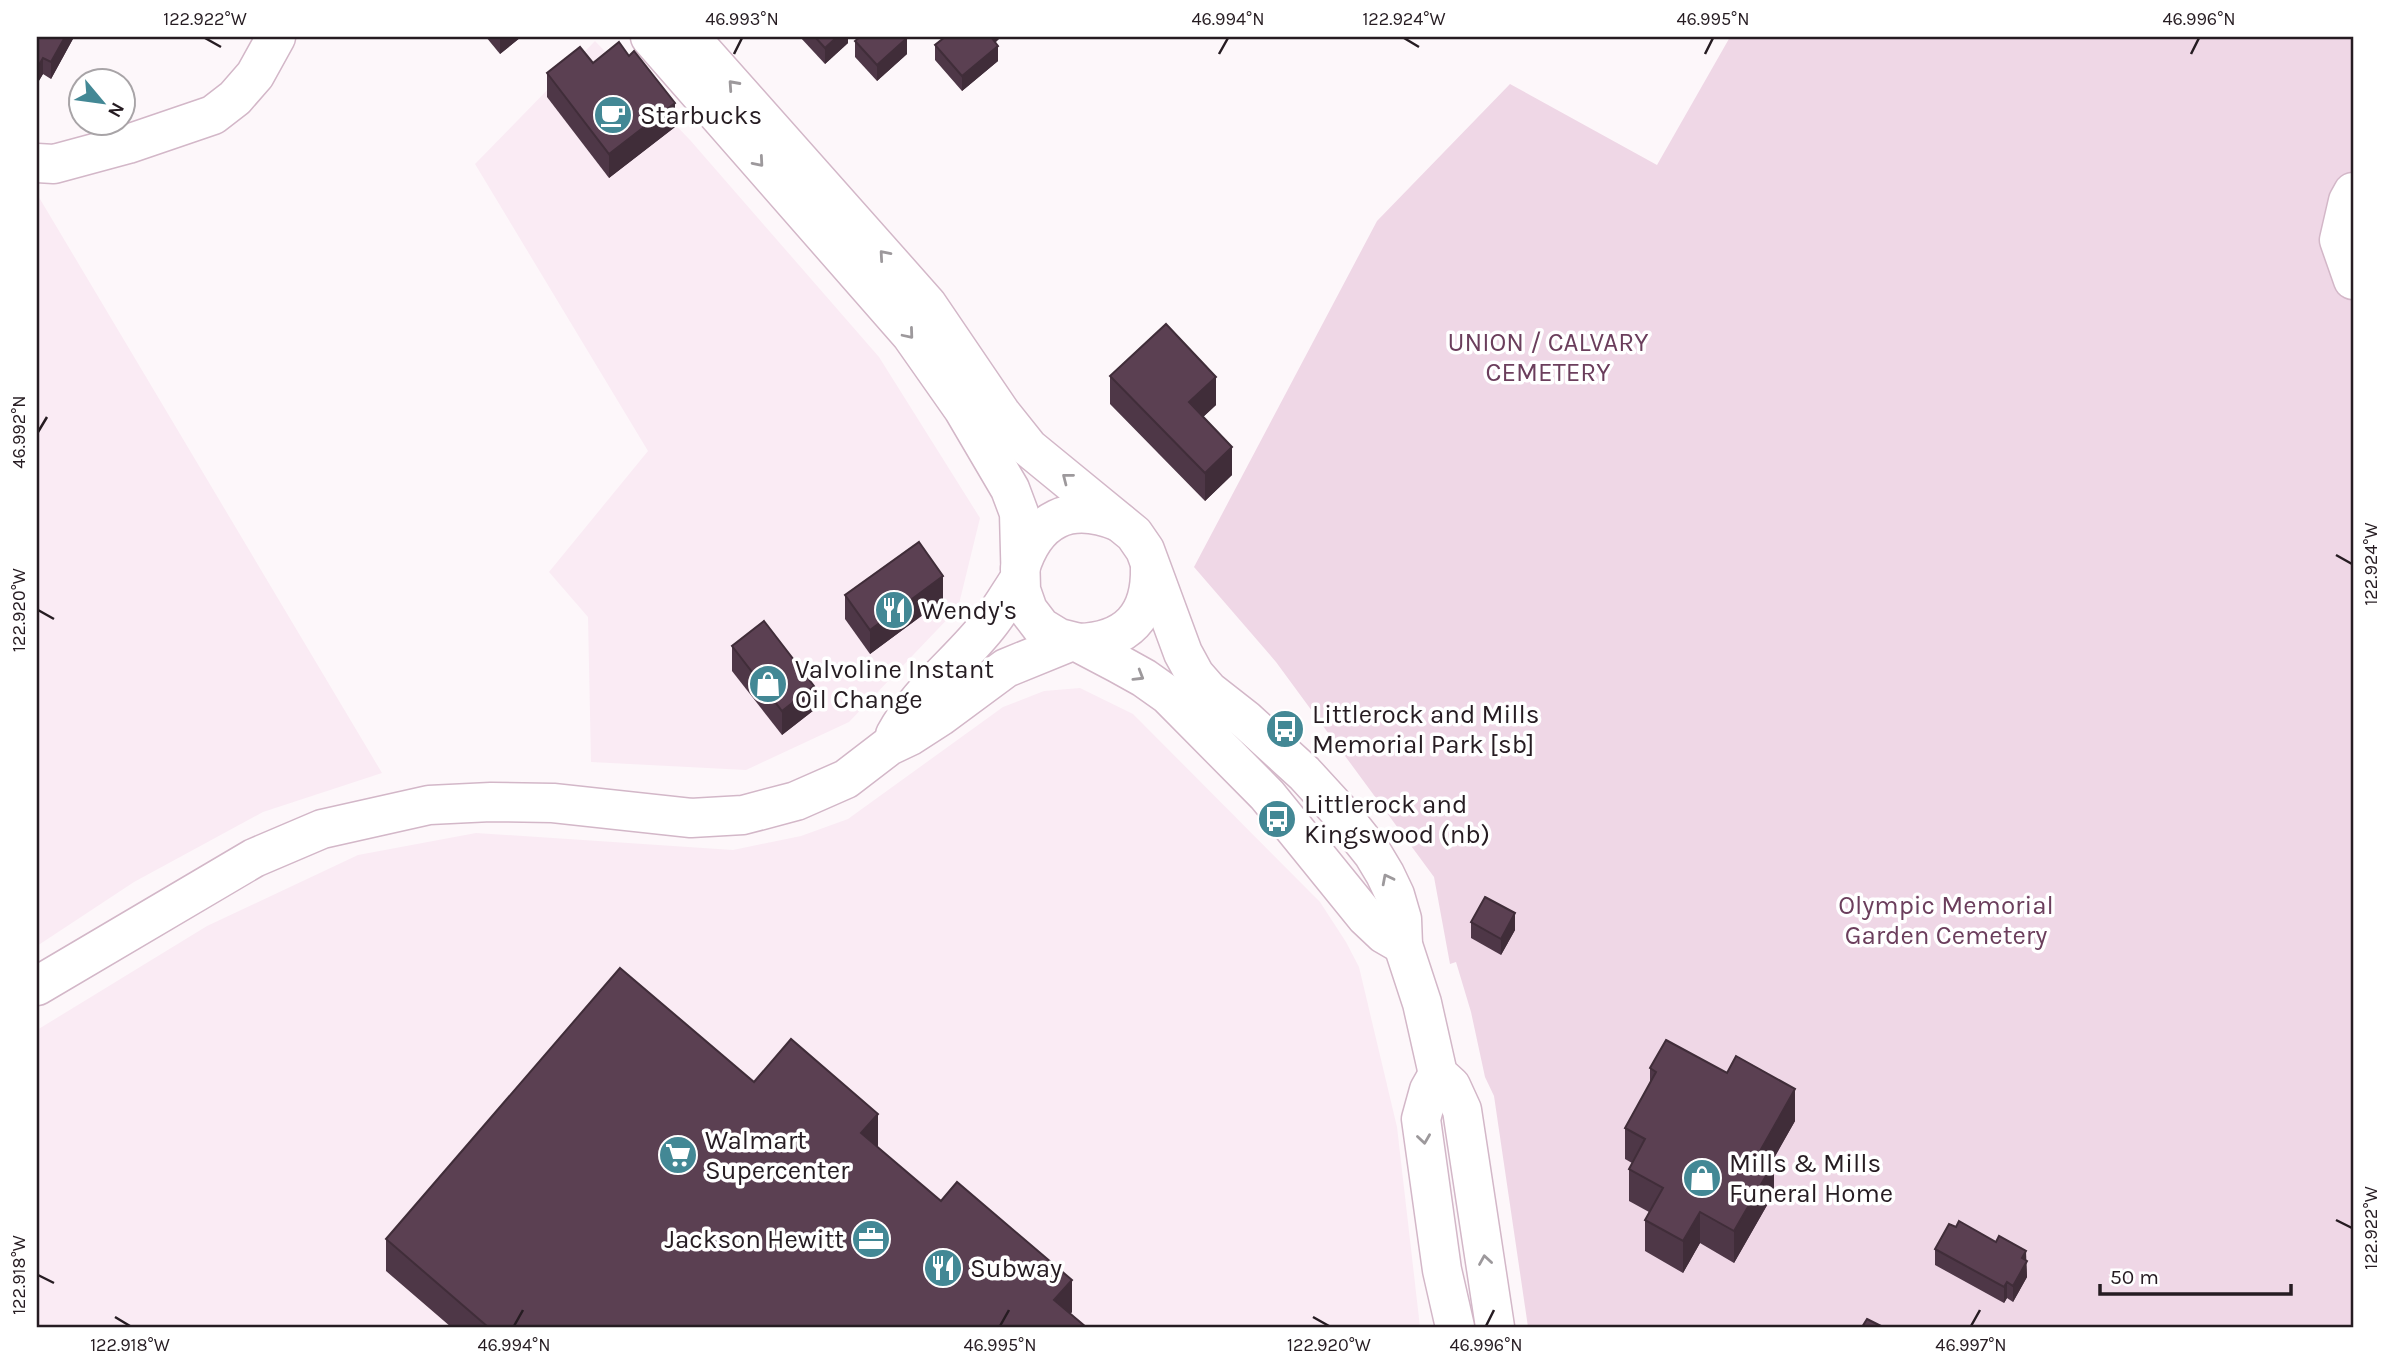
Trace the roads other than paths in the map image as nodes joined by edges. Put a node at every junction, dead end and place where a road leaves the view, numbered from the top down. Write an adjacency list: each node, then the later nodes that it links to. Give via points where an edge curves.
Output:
1 (276, 37): 4 (main road, via 255,75 213,115 128,144 54,164)
2 (650, 37): 9 (main road, one-way to 9, via 936,369 1010,489 1019,513)
3 (690, 37): 7 (main road, one-way to 3, via 1029,448 926,304)
4 (37, 163)
5 (2353, 192): 6 (main road, via 2339,240)
6 (2353, 280)
7 (1119, 522): 8 (main road, via 1145,550); 9 (main road, via 1078,512 1057,519 1039,531 1026,548)
8 (1150, 568): 10 (main road, via 1150,587 1133,623 1099,642); 12 (main road, one-way to 8, via 1395,895 1373,854 1304,773 1195,675)
9 (1020, 573): 10 (main road, via 1028,610 1041,627); 11 (main road, via 990,623 901,724)
10 (1075, 642): 11 (main road, via 1006,668 941,716); 12 (main road, one-way to 12, via 1144,677 1168,695 1292,823 1366,917)
11 (889, 746): 13 (main road, via 846,779 796,801 743,815 691,818 553,803 429,804 322,829 254,858)
12 (1403, 944): 14 (main road)
13 (39, 987)
14 (1438, 1074): 15 (main road, one-way to 15, via 1421,1119 1442,1270); 16 (main road, one-way to 14, via 1462,1110 1451,1086)
15 (1455, 1327)
16 (1495, 1327)

